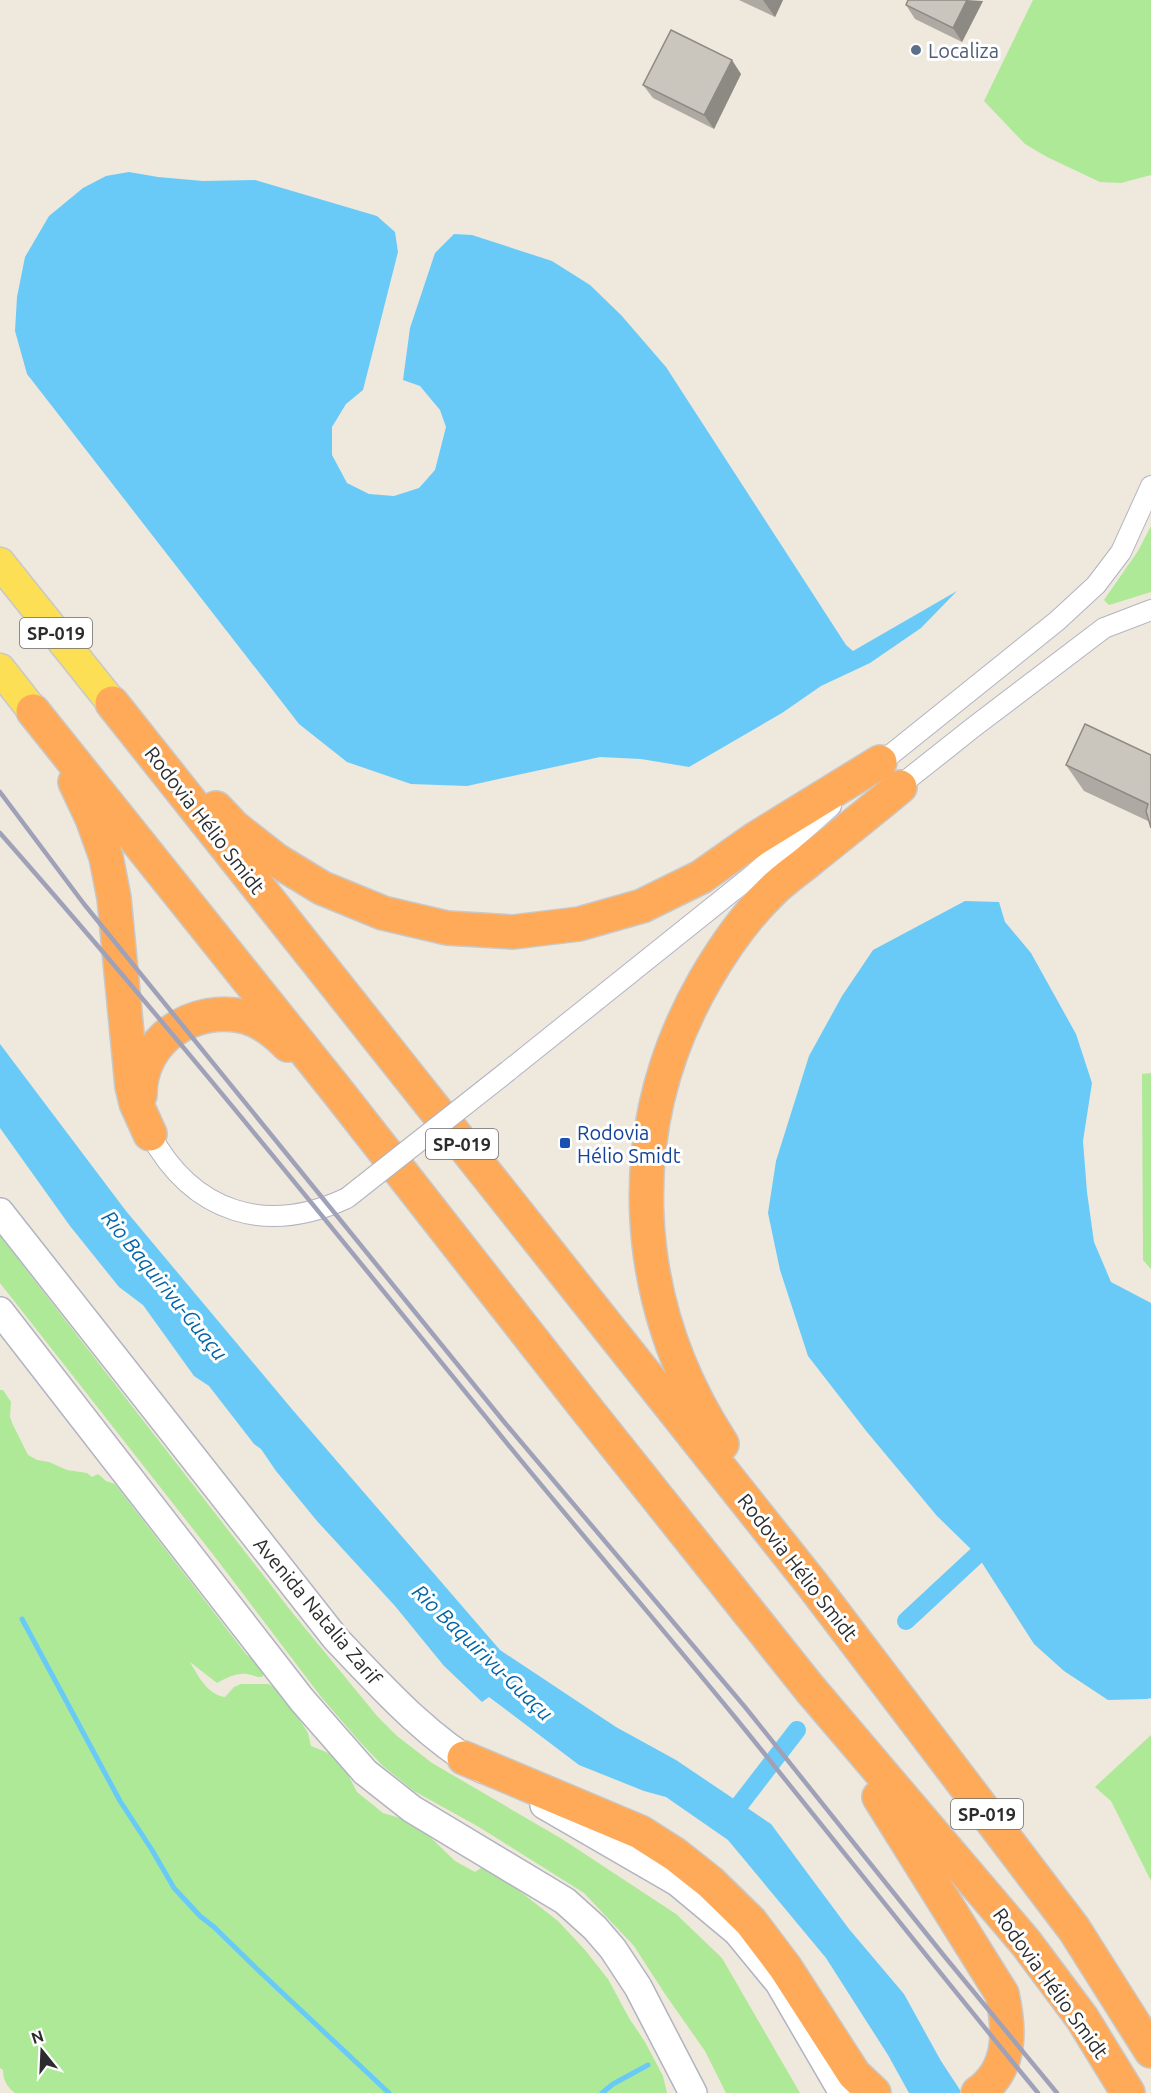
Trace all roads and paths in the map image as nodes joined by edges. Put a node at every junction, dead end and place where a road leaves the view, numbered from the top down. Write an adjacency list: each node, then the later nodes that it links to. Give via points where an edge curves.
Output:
1 (1151, 486): 7 (street, via 1121,552 1096,585)
2 (0, 563): 5 (main road, Rodovia Hélio Smidt / SP-019)
3 (1151, 610): 7 (street, via 1104,628 975,726)
4 (0, 669): 6 (main road, Rodovia Hélio Smidt / SP-019)
5 (112, 703): 7 (highway, via 234,827 276,860 322,888 383,914 447,928 513,932 579,924 642,906 701,877 755,839); 13 (highway, Rodovia Hélio Smidt / SP-019)
6 (33, 711): 9 (highway, Rodovia Hélio Smidt / SP-019); 10 (highway, via 75,781 106,858 114,898 132,1086)
7 (890, 775): 8 (street); 8 (street); 13 (highway, via 770,893 723,949 686,1013 661,1082 648,1153 648,1237 657,1299 680,1368 714,1432)
8 (754, 874): 10 (street, bridge, via 347,1198 326,1208 280,1216 234,1210 184,1181 161,1155)
9 (338, 1092): 10 (highway, via 261,1023 233,1014 204,1016 168,1033 146,1063 140,1088); 14 (highway, Rodovia Hélio Smidt / SP-019)
10 (150, 1134)
11 (0, 1212): 15 (main road, Avenida Natalia Zarif, via 336,1639 397,1703)
12 (0, 1311): 18 (main road, via 302,1700 365,1772 412,1809 565,1901 595,1928 638,1987)
13 (812, 1584): 16 (highway, Rodovia Hélio Smidt / SP-019, via 1074,1929)
14 (810, 1689): 17 (highway, via 1002,1994 1008,2035 1002,2061); 21 (highway, Rodovia Hélio Smidt / SP-019, via 1026,1943 1082,2018)
15 (464, 1758): 19 (main road, Avenida Natalia Zarif, via 677,1882 737,1932 779,1983); 20 (highway, via 640,1832 711,1882 751,1922 854,2074)
16 (1151, 2051)
17 (982, 2090)
18 (693, 2093)
19 (843, 2093)
20 (874, 2093)
21 (1128, 2093)

